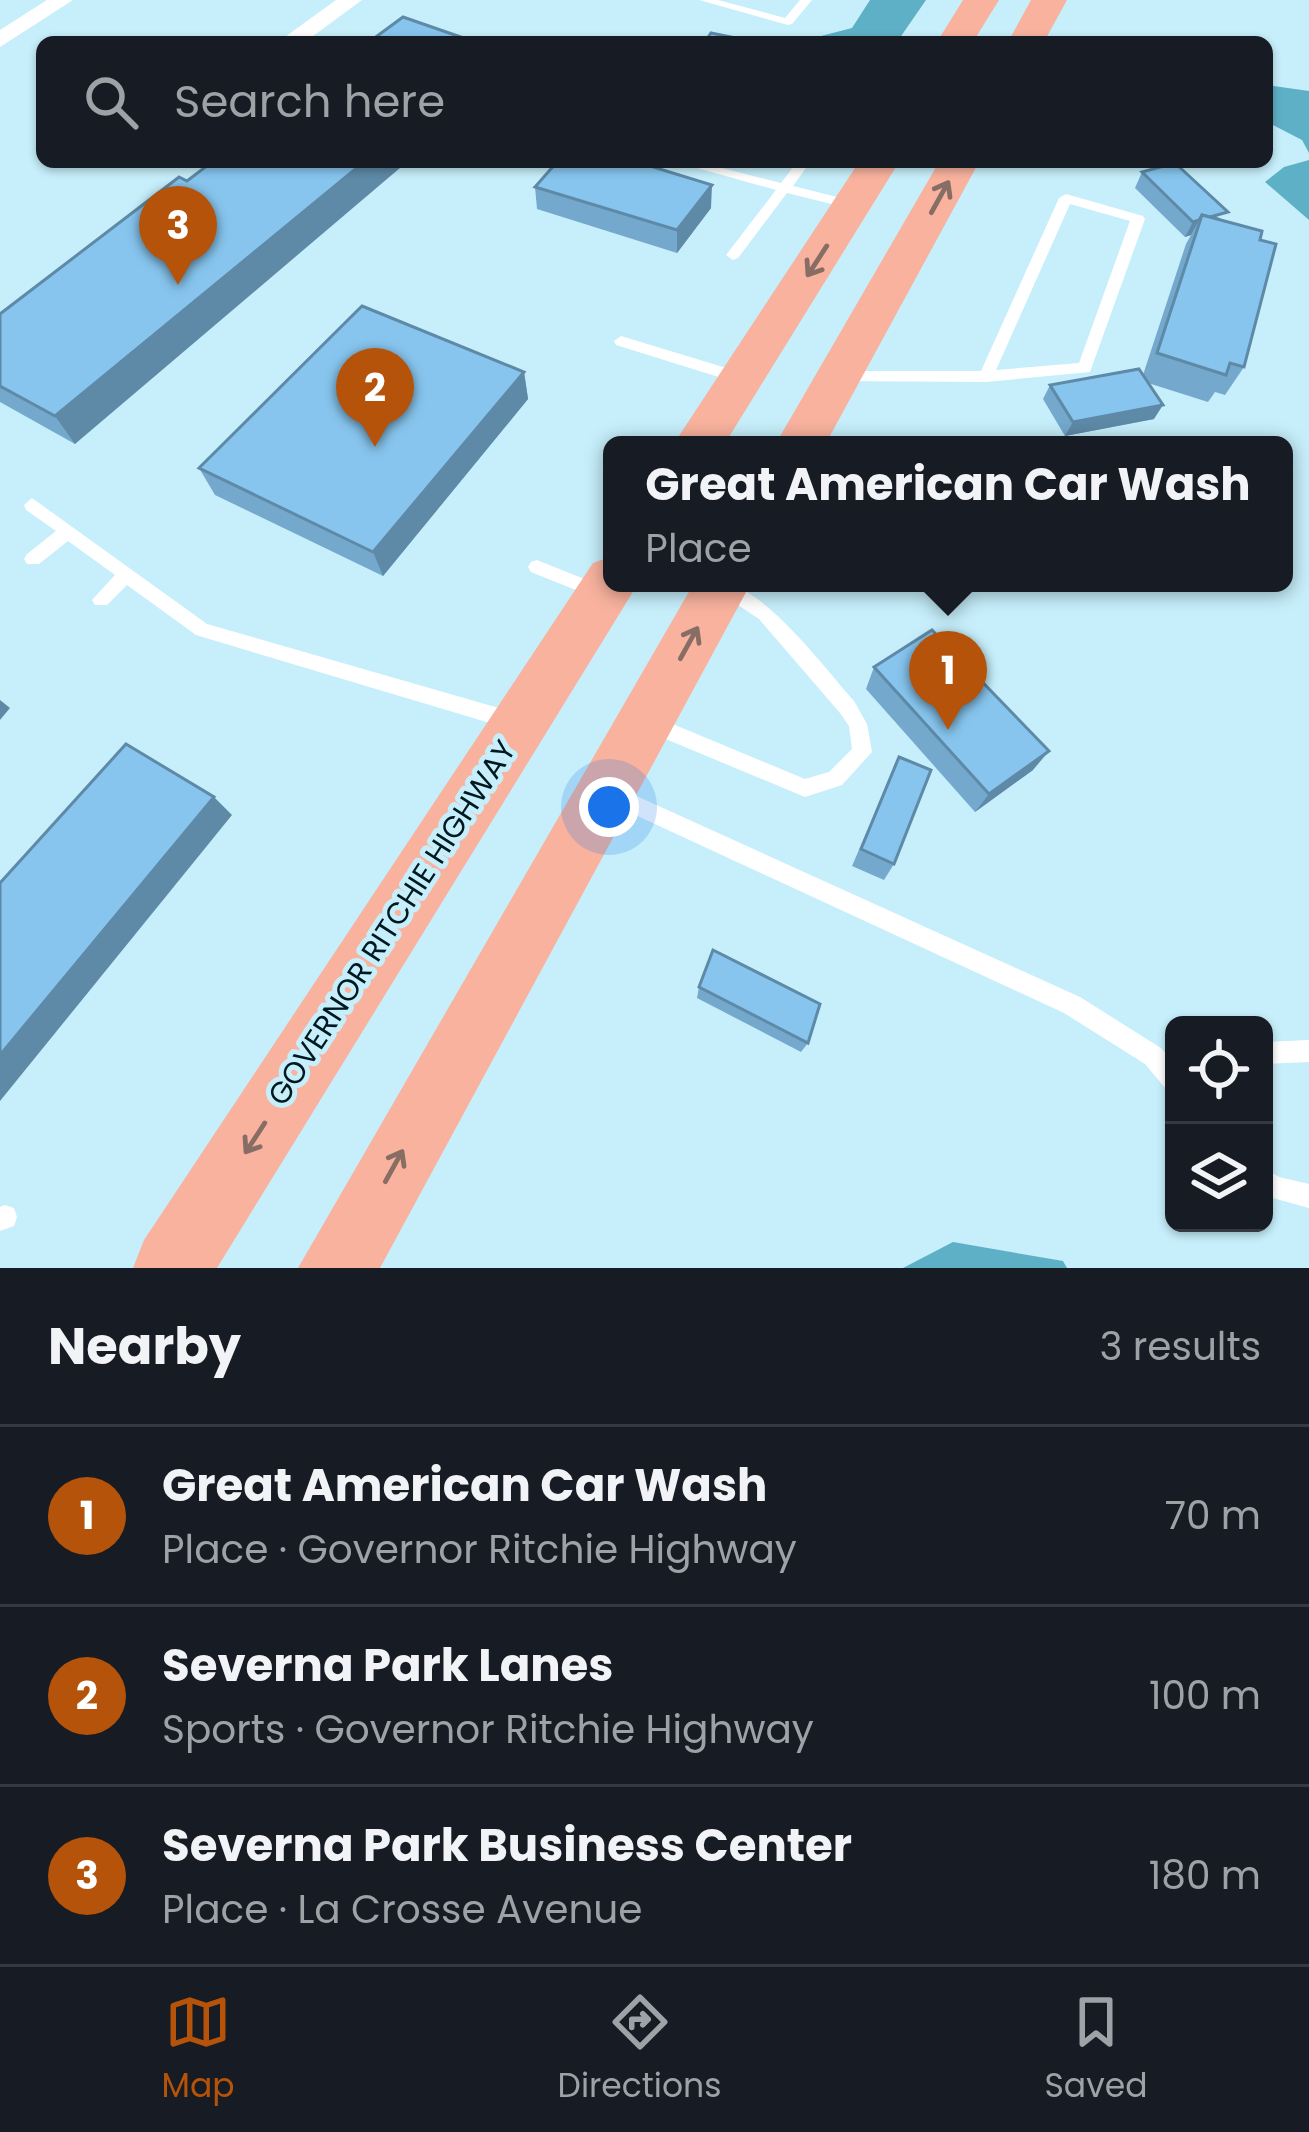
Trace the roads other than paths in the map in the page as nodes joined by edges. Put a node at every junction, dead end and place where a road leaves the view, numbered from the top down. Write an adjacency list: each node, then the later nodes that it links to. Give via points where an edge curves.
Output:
1 (62, 0): 10 (street)
2 (351, 0): 7 (street)
3 (705, 0): 4 (lane, via 788,22)
4 (806, 0)
5 (981, 0): 8 (highway)
6 (1049, 0): 9 (highway)
7 (299, 36)
8 (959, 36)
9 (1029, 36)
10 (0, 40)
11 (704, 168): 15 (lane)
12 (800, 168): 15 (lane)
13 (875, 168): 16 (highway)
14 (956, 168): 20 (highway, one-way to 14)
15 (786, 190): 16 (lane); 17 (lane)
16 (852, 205): 21 (highway, one-way to 21)
17 (733, 255)
18 (622, 341): 21 (lane)
19 (986, 376): 19 (lane, via 1085,368 1138,219 1066,199); 20 (lane)
20 (838, 377): 23 (highway)
21 (741, 378): 22 (highway)
22 (704, 436)
23 (805, 436)
24 (32, 505): 25 (lane)
25 (67, 532): 26 (lane); 28 (lane)
26 (33, 559)
27 (537, 567): 29 (lane)
28 (126, 575): 33 (lane); 35 (lane, via 202,631)
29 (603, 585)
30 (603, 592): 35 (highway, GOVERNOR RITCHIE HIGHWAY)
31 (717, 592): 34 (highway, one-way to 31)
32 (733, 592): 34 (lane, via 764,614 847,707 862,752 836,779 805,788)
33 (100, 600)
34 (644, 722): 36 (highway)
35 (520, 723): 42 (highway, GOVERNOR RITCHIE HIGHWAY, one-way to 42)
36 (606, 791): 39 (lane, via 1072,1005); 43 (highway, one-way to 36)
37 (1309, 1052): 38 (lane)
38 (1273, 1053)
39 (1164, 1056)
40 (1273, 1188): 41 (lane)
41 (1309, 1196)
42 (172, 1268)
43 (337, 1268)

